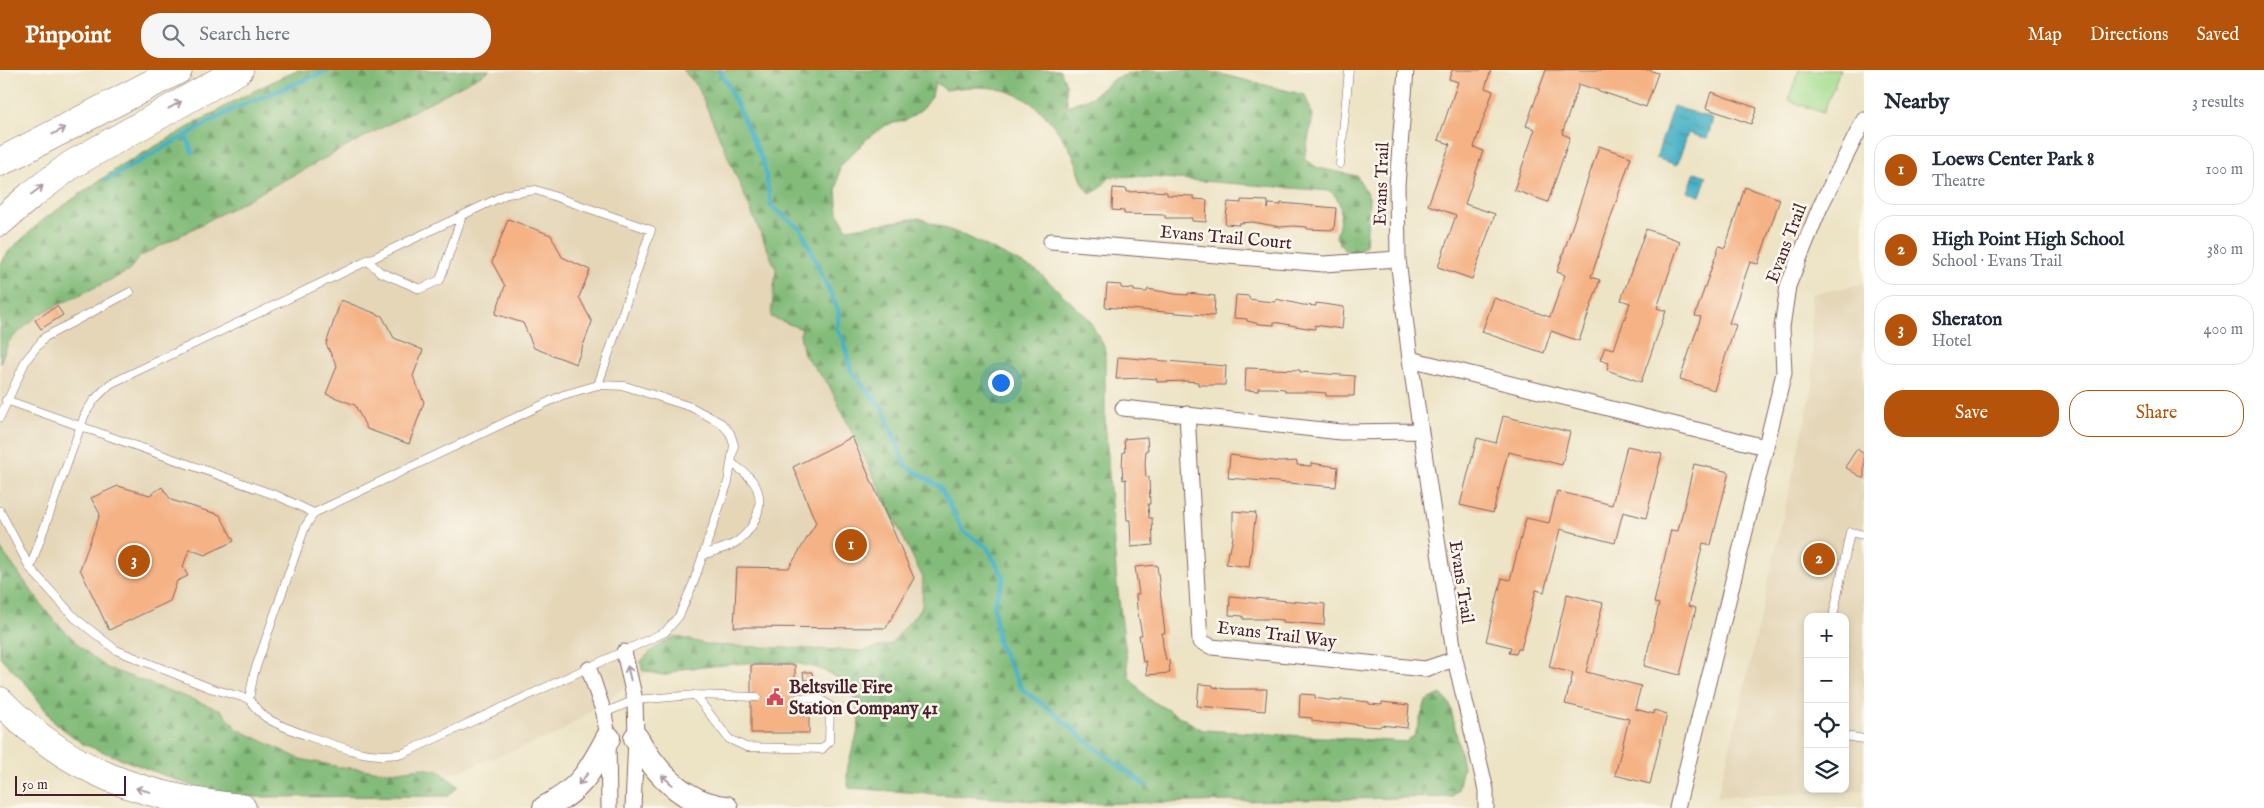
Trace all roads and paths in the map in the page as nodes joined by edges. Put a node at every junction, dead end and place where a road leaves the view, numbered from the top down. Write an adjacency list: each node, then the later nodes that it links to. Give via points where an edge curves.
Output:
1 (178, 70): 6 (highway, one-way to 1)
2 (239, 70): 9 (highway, one-way to 2, via 70,165)
3 (1349, 70): 7 (lane)
4 (1406, 70): 11 (street, Evans Trail, via 1397,185)
5 (1864, 120): 22 (street, Evans Trail, via 1820,207 1788,286 1782,327 1784,373)
6 (0, 162)
7 (1340, 164)
8 (462, 216): 12 (lane); 12 (lane, via 440,280 420,289 380,272); 15 (lane, via 507,194 536,190 651,230)
9 (0, 222)
10 (1051, 241): 11 (street, Evans Trail Court, via 1324,264)
11 (1398, 259): 14 (street, Evans Trail)
12 (367, 260): 20 (lane, via 110,384 94,400)
13 (130, 292): 16 (lane, via 45,337 26,360)
14 (1410, 359): 21 (street, Evans Trail); 22 (street)
15 (598, 385): 23 (lane, via 625,386 691,407 714,418 730,433 734,445); 25 (lane, via 563,395)
16 (6, 400): 19 (lane); 20 (lane)
17 (1124, 408): 18 (street)
18 (1186, 414): 21 (street, via 1341,432); 31 (street, Evans Trail Way, via 1200,641 1212,647 1425,669)
19 (0, 417)
20 (82, 425): 25 (lane, via 284,498); 28 (lane)
21 (1420, 431): 31 (street, Evans Trail)
22 (1765, 447): 50 (street, Evans Trail)
23 (732, 463): 27 (lane); 27 (lane, via 751,478 756,487 760,499 759,512 743,536 733,544)
24 (0, 511): 28 (lane)
25 (314, 513): 34 (lane, via 305,527 254,673)
26 (1864, 534): 29 (lane, via 1850,532)
27 (703, 554): 30 (lane, via 686,600 671,626)
28 (30, 568): 34 (lane, via 75,618 116,650 210,688)
29 (1834, 613)
30 (624, 652): 32 (lane); 37 (street, one-way to 30)
31 (1455, 659): 49 (street, Evans Trail, via 1486,790)
32 (589, 669): 34 (lane, via 402,754 383,756 363,753 265,718); 39 (street)
33 (695, 695): 35 (lane); 36 (lane, via 729,739 746,747 822,750 829,742 830,706 820,699); 37 (lane)
34 (249, 698)
35 (756, 698)
36 (799, 698)
37 (635, 700): 39 (lane); 42 (street)
38 (0, 701): 44 (highway, one-way to 38, via 146,791 97,773 54,747 18,720)
39 (604, 713): 41 (street)
40 (1849, 737): 43 (lane)
41 (608, 738): 45 (main road, one-way to 45, via 580,783 567,796); 46 (street)
42 (636, 738): 47 (street); 48 (main road, one-way to 42, via 697,801 678,790 651,764)
43 (1864, 739)
44 (242, 808)
45 (545, 808)
46 (608, 808)
47 (633, 808)
48 (726, 808)
49 (1486, 808)
50 (1677, 808)

